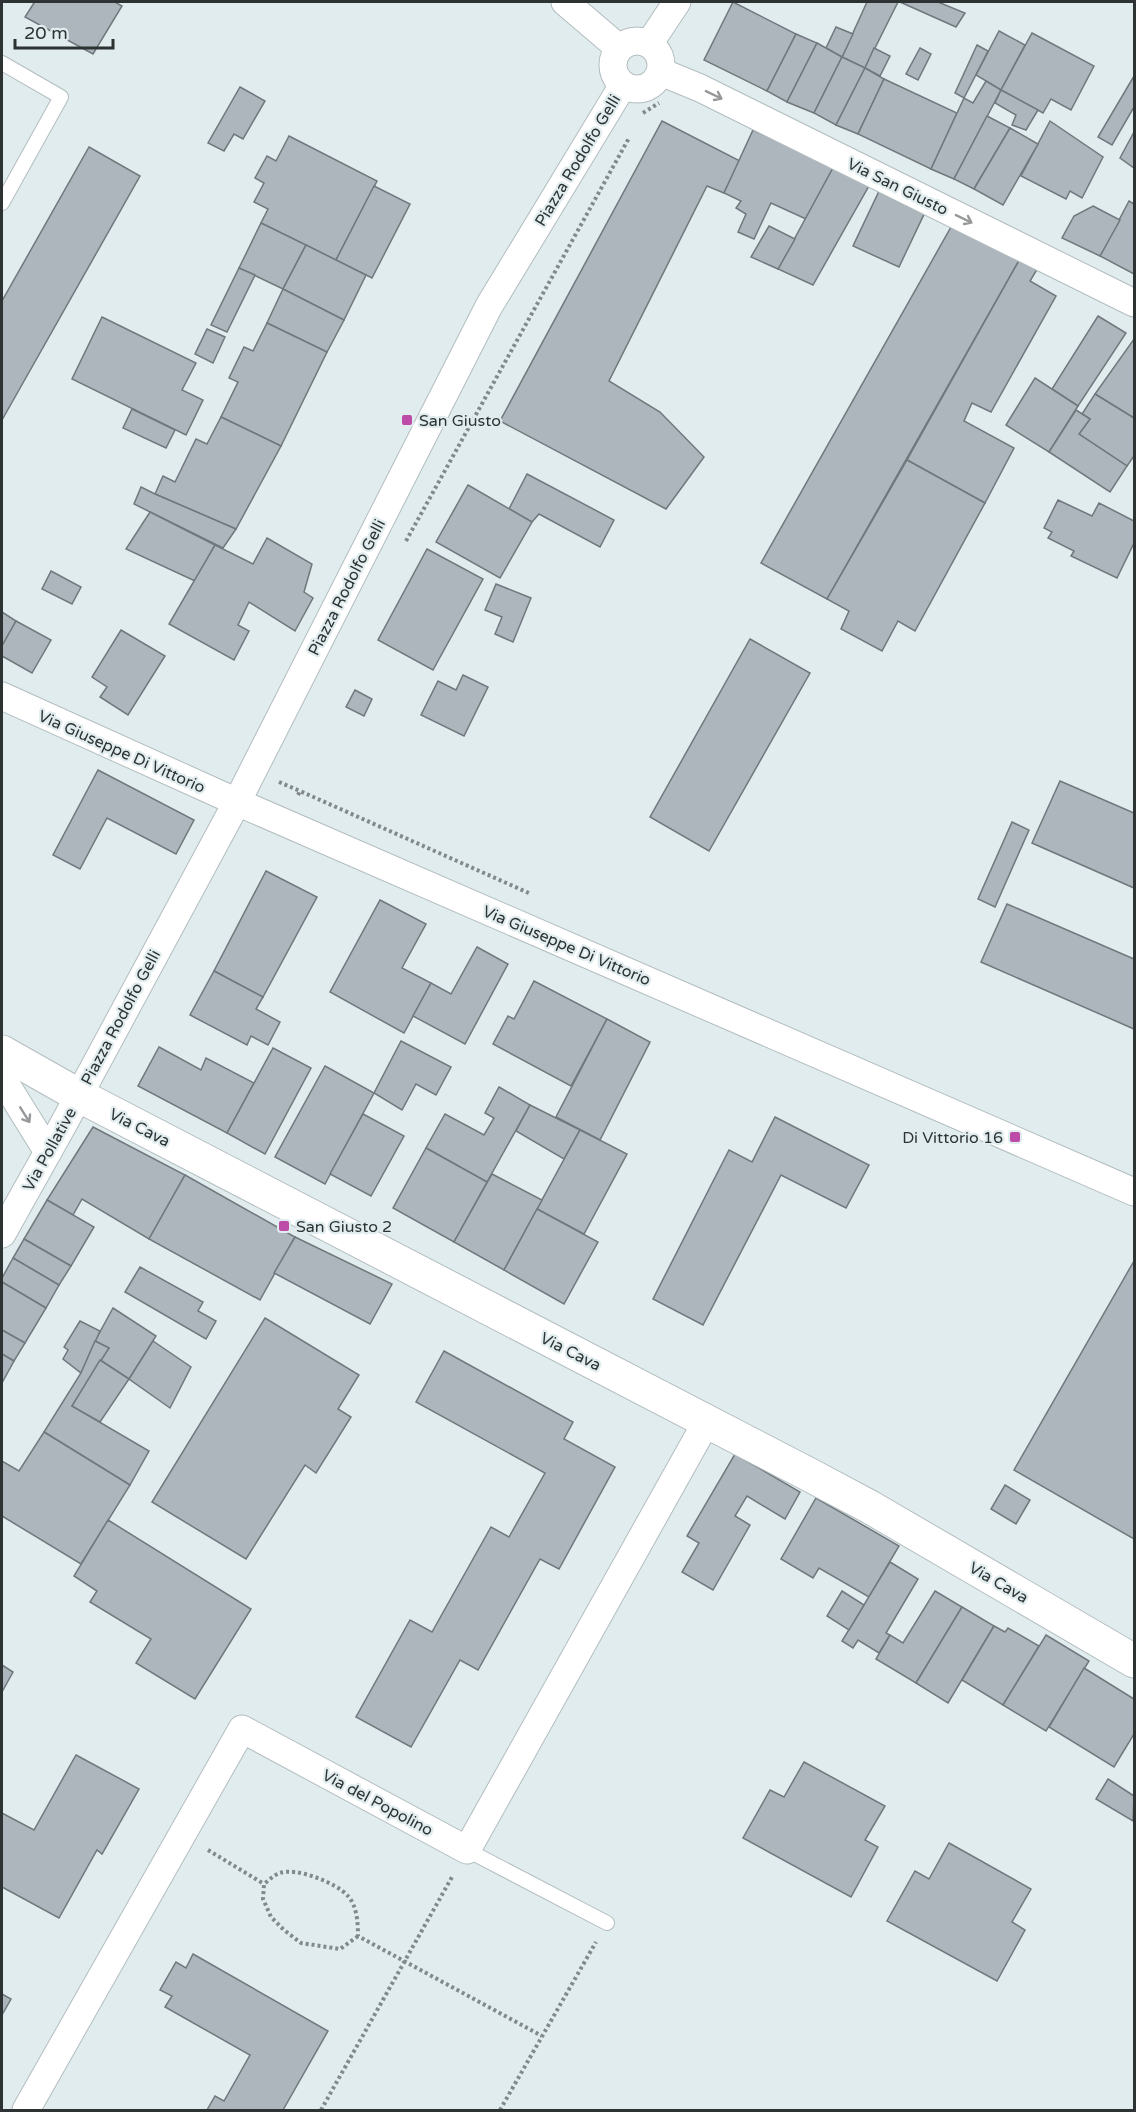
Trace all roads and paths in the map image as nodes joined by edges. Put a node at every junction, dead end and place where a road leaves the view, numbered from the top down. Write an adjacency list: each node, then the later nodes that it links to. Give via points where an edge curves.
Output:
1 (565, 2): 4 (street)
2 (677, 2): 3 (street)
3 (649, 44): 4 (street, via 631,41); 6 (street, via 661,58)
4 (620, 48): 7 (street, via 613,68)
5 (2, 63): 11 (lane, via 61,97)
6 (661, 72): 7 (street, via 648,87); 12 (street, Via San Giusto, one-way to 12)
7 (623, 85): 17 (street, Piazza Rodolfo Gelli, via 489,306)
8 (664, 101): 9 (path, via 644,111)
9 (638, 122)
10 (633, 132): 13 (path)
11 (2, 202)
12 (1134, 303)
13 (402, 550)
14 (2, 696): 17 (street, Via Giuseppe Di Vittorio)
15 (274, 780): 16 (path)
16 (300, 791)
17 (237, 802): 20 (street, Piazza Rodolfo Gelli); 22 (street, Via Giuseppe Di Vittorio)
18 (2, 1052): 20 (street, Via Cava)
19 (2, 1078): 21 (street, one-way to 21)
20 (78, 1095): 21 (street, Via Pollative); 24 (street, Via Cava)
21 (48, 1152): 23 (street, Via Pollative)
22 (1134, 1192)
23 (2, 1234)
24 (707, 1421): 25 (street, Via Cava, via 870,1507); 27 (street)
25 (1134, 1661)
26 (182, 1835): 27 (street, Via del Popolino, via 242,1729); 28 (path); 33 (street, Via del Popolino)
27 (467, 1850): 29 (lane); 31 (path)
28 (264, 1884): 30 (path, via 263,1899 271,1917 301,1942 340,1949); 30 (path, via 281,1872 314,1875 348,1896 358,1918)
29 (607, 1923): 32 (path)
30 (358, 1936): 31 (path)
31 (405, 1960): 32 (path); 34 (path)
32 (542, 2036): 35 (path)
33 (26, 2110)
34 (321, 2110)
35 (500, 2110)

